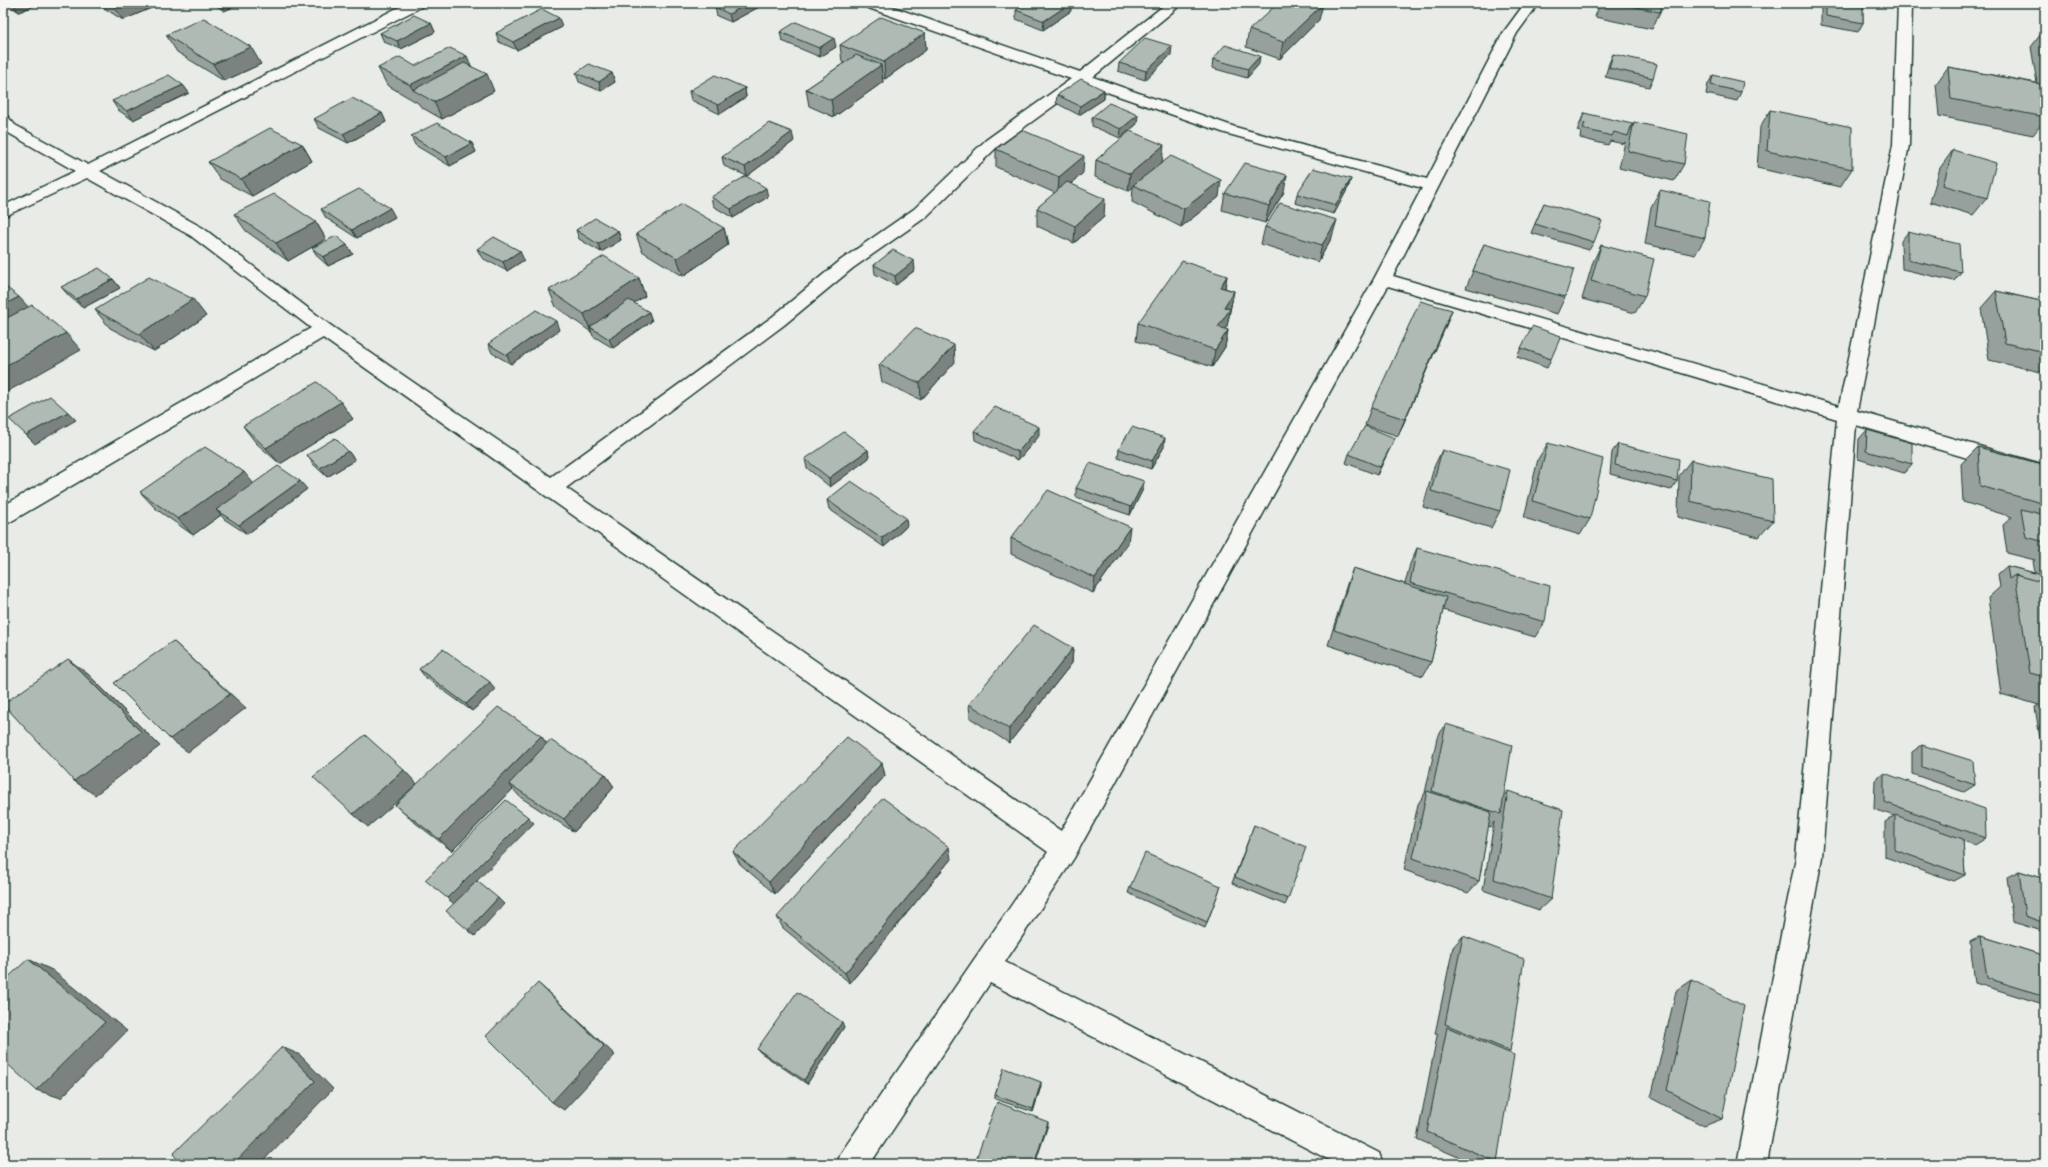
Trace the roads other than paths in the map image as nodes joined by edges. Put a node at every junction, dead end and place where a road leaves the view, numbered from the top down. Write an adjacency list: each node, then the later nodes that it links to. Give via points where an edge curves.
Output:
1 (868, 3): 6 (street)
2 (1176, 3): 6 (street)
3 (1532, 3): 9 (street, via 1510,33)
4 (1905, 3): 13 (street, via 1901,145)
5 (408, 5): 8 (street)
6 (1082, 78): 9 (street, via 1230,130); 15 (street, via 992,143 920,213 847,264 778,322 686,386)
7 (3, 120): 8 (street, via 10,128)
8 (88, 171): 10 (street); 12 (street, via 197,232)
9 (1430, 185): 11 (street)
10 (3, 212)
11 (1383, 279): 13 (street); 17 (street)
12 (324, 329): 15 (street); 16 (street)
13 (1847, 414): 14 (street); 21 (street, via 1809,857)
14 (2045, 473)
15 (551, 488): 17 (street)
16 (3, 516)
17 (1065, 850): 18 (street)
18 (985, 966): 19 (street); 20 (street)
19 (852, 1164)
20 (1368, 1164)
21 (1752, 1164)

